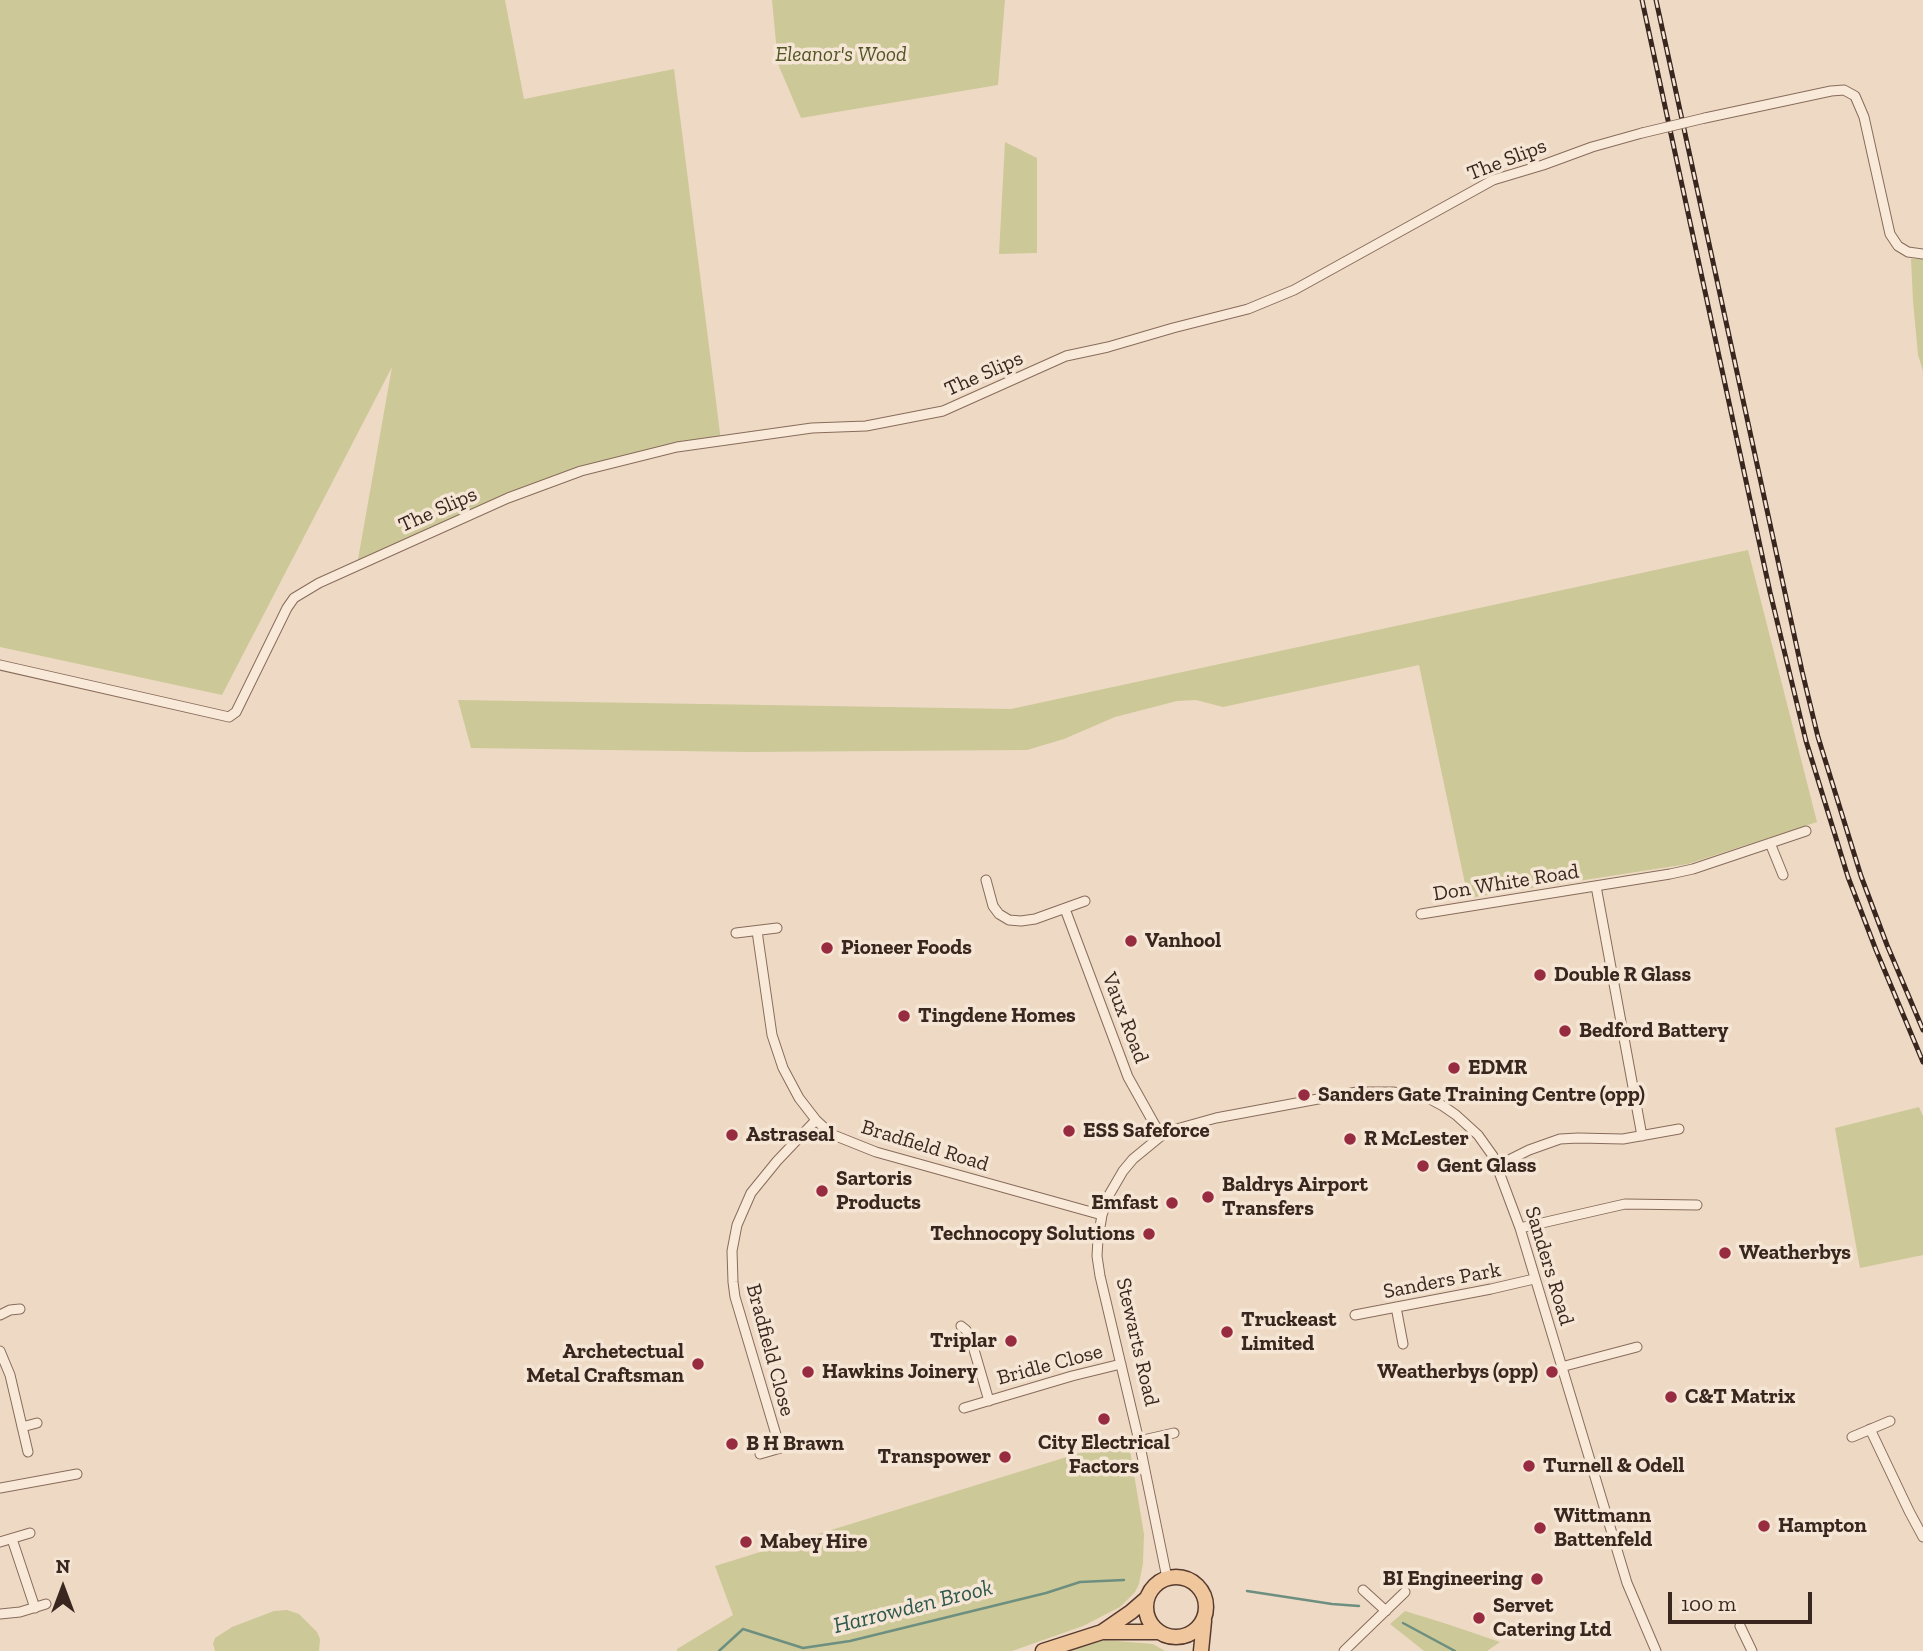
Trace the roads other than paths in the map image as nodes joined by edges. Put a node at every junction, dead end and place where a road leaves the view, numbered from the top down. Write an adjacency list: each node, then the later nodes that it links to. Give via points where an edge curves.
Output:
1 (1923, 254): 2 (street, The Slips, bridge, via 1898,246 1890,234 1864,117 1855,96 1844,90 1831,91 1642,133 1493,180 1294,290 1248,309 1066,356 943,411 866,426 812,428 677,447 581,471 508,498 294,598 236,712 229,717)
2 (0, 665)
3 (1806, 831): 4 (street, Don White Road)
4 (1770, 843): 5 (street); 7 (street, Don White Road, via 1693,869)
5 (1783, 875)
6 (986, 880): 9 (street, via 993,906 1009,920 1035,919)
7 (1596, 886): 10 (street, Don White Road); 17 (street, Don White Road)
8 (1085, 901): 9 (street)
9 (1065, 909): 16 (street, Vaux Road, via 1128,1077)
10 (1421, 914)
11 (777, 928): 12 (street)
12 (757, 931): 13 (street); 14 (street, Bradfield Road, via 772,1035 786,1075)
13 (736, 933)
14 (816, 1120): 20 (street, Bradfield Road, via 831,1134 876,1152); 43 (street, Bradfield Close, via 751,1194 737,1225 733,1251 735,1297)
15 (1679, 1129): 17 (street)
16 (1161, 1136): 18 (street, Sanders Road, via 1216,1118 1357,1092 1393,1092 1428,1098 1456,1115 1478,1135); 20 (street, Stewarts Road, via 1123,1171)
17 (1642, 1136): 18 (street, via 1560,1139)
18 (1497, 1166): 21 (street, Sanders Road)
19 (1697, 1205): 21 (street, via 1625,1204)
20 (1102, 1215): 31 (street, Stewarts Road, via 1098,1266)
21 (1520, 1228): 22 (street, Sanders Road)
22 (1534, 1279): 23 (street, Sanders Park); 32 (street, Sanders Road)
23 (1396, 1307): 26 (street, Sanders Park); 28 (street)
24 (20, 1309): 25 (street)
25 (0, 1315)
26 (1355, 1315)
27 (961, 1326): 33 (street, Bridle Close, via 970,1336)
28 (1403, 1344)
29 (1637, 1347): 32 (street)
30 (0, 1351): 37 (street)
31 (1121, 1364): 33 (street, Bridle Close); 41 (street, Stewarts Road)
32 (1561, 1367): 68 (street, Sanders Road, via 1627,1583)
33 (989, 1401): 34 (street, Bridle Close)
34 (964, 1408)
35 (1890, 1421): 38 (street)
36 (37, 1423): 37 (street)
37 (22, 1427): 44 (street)
38 (1870, 1429): 40 (street); 49 (street)
39 (1174, 1433): 41 (street)
40 (1852, 1437)
41 (1139, 1441): 52 (street, Stewarts Road)
42 (798, 1443): 43 (street, Bradfield Close)
43 (780, 1448): 45 (street, Bradfield Close)
44 (28, 1452)
45 (760, 1454)
46 (77, 1474): 47 (street)
47 (0, 1488)
48 (30, 1533): 50 (street)
49 (1923, 1537)
50 (12, 1539): 51 (street); 57 (street)
51 (0, 1542)
52 (1167, 1577): 55 (main road, via 1154,1585); 60 (main road, via 1179,1576 1199,1587 1207,1609)
53 (1363, 1590): 58 (street)
54 (1405, 1592): 58 (street)
55 (1146, 1599): 62 (main road); 63 (main road, via 1147,1617)
56 (46, 1604): 57 (street)
57 (34, 1608): 59 (street)
58 (1386, 1611): 67 (street)
59 (0, 1614)
60 (1204, 1620): 63 (main road, via 1186,1636); 66 (main road)
61 (1740, 1626): 69 (street)
62 (1102, 1632): 63 (main road); 64 (main road)
63 (1160, 1633): 65 (main road)
64 (1043, 1651)
65 (1179, 1651)
66 (1201, 1651)
67 (1344, 1651)
68 (1656, 1651)
69 (1752, 1651)

